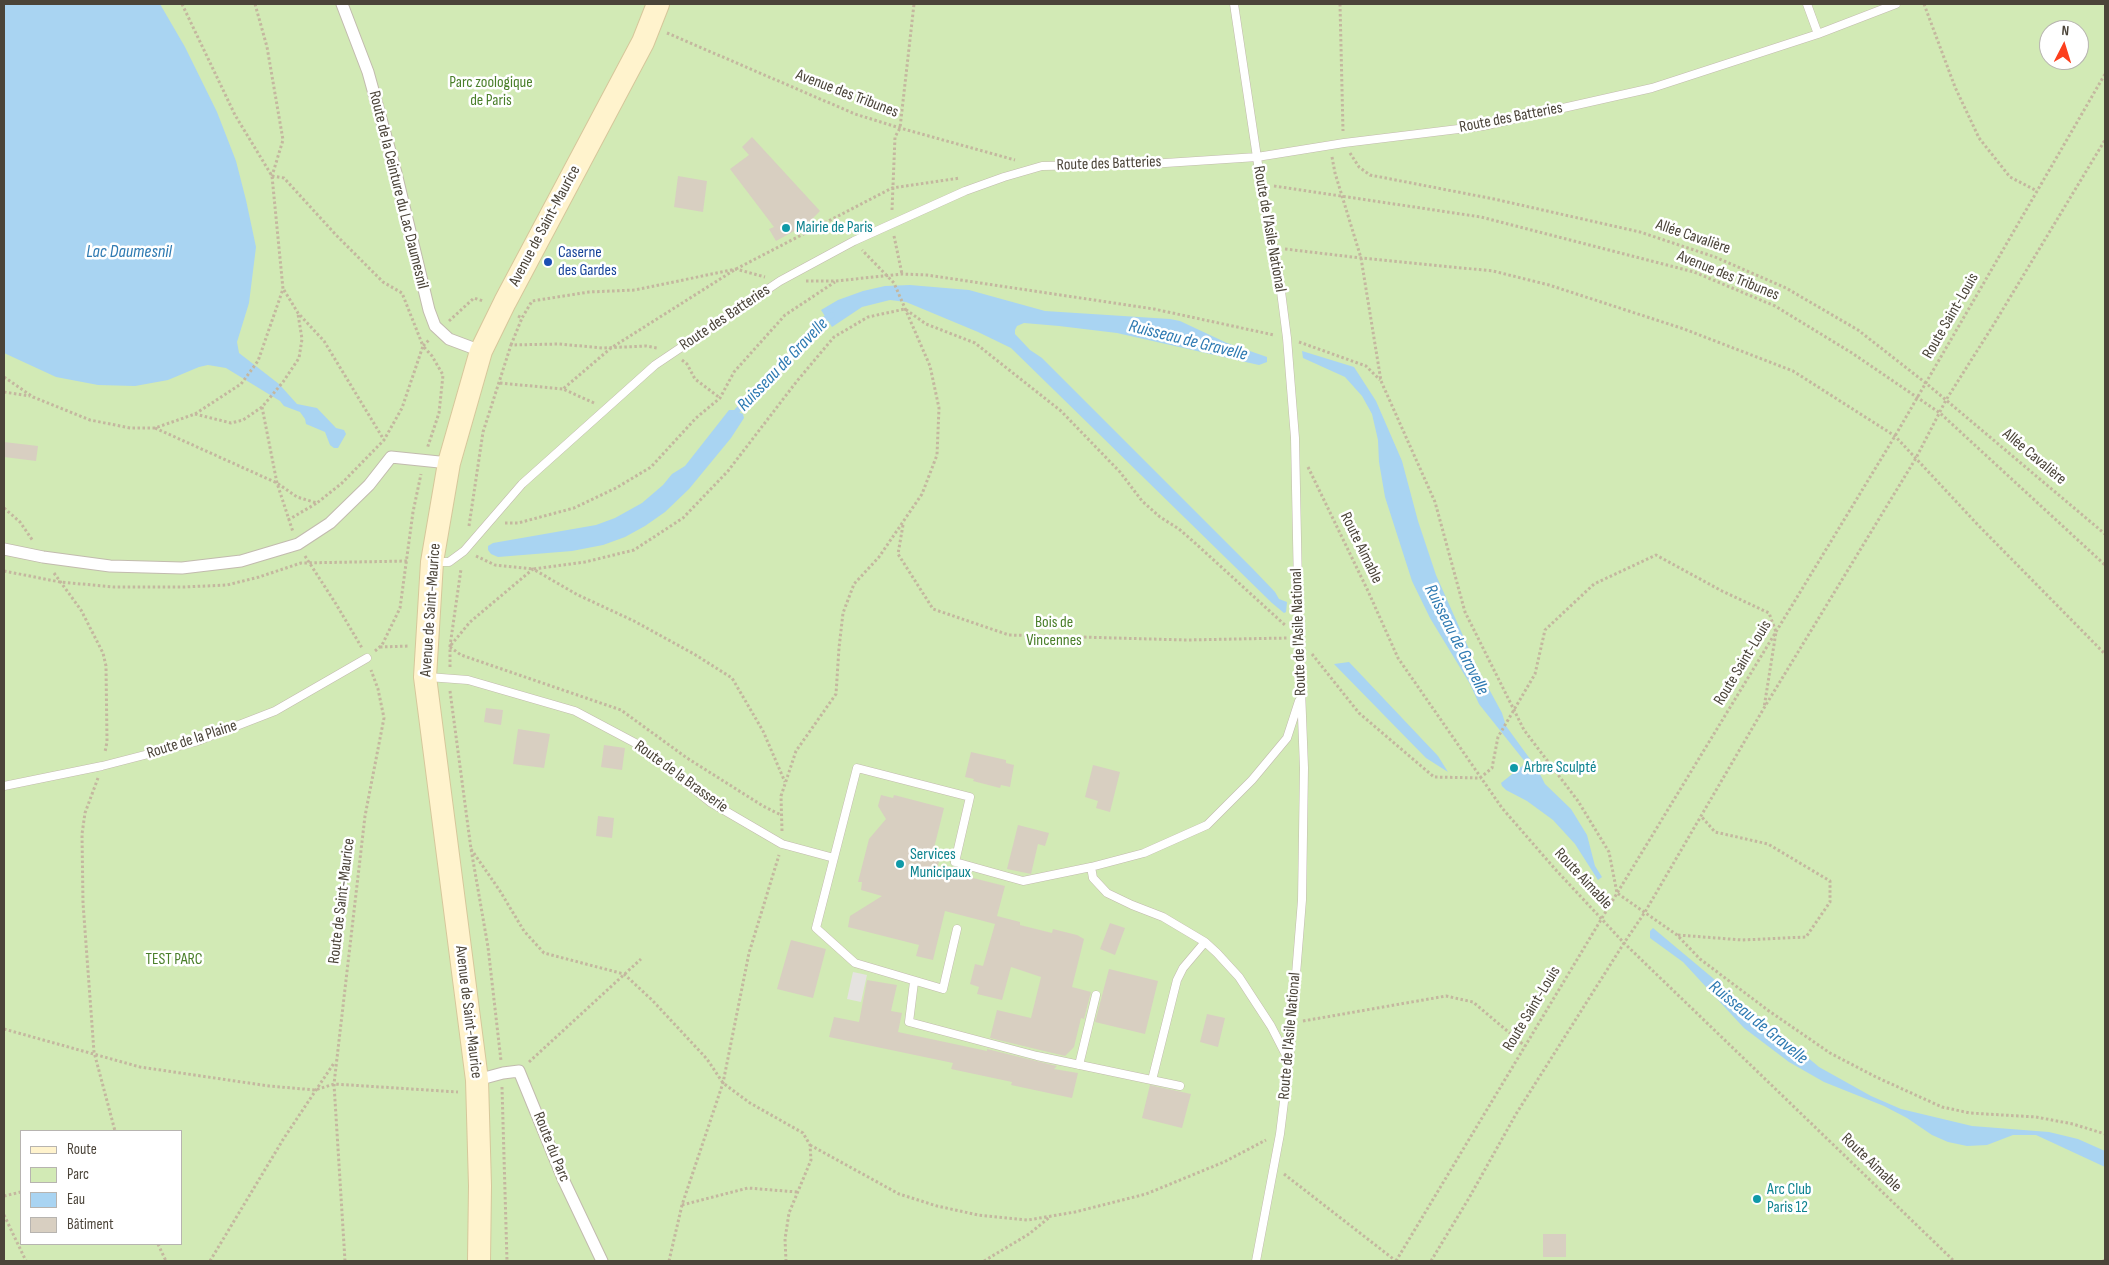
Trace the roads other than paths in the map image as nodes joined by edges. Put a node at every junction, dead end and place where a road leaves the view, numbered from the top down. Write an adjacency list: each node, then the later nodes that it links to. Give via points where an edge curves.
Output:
1 (342, 4): 8 (street, Route de la Ceinture du Lac Daumesnil, via 368,72 428,310 435,326 449,339)
2 (658, 4): 8 (main road, Avenue de Saint-Maurice, via 643,42)
3 (1234, 4): 7 (lane, Route de l'Asile National)
4 (1807, 4): 6 (lane)
5 (1896, 4): 6 (lane, Route des Batteries)
6 (1818, 34): 7 (lane, Route des Batteries, via 1652,88 1483,126)
7 (1256, 157): 11 (lane, Route des Batteries, via 1150,164 1042,166 965,191 854,241 780,281 655,365 522,484 464,551 449,562); 14 (lane, Route de l'Asile National, via 1287,338 1295,438)
8 (481, 351): 9 (main road, Avenue de Saint-Maurice)
9 (450, 463): 10 (street, via 391,457 369,485 330,523 298,544 241,561 182,568 110,566); 11 (main road, Avenue de Saint-Maurice)
10 (4, 549)
11 (432, 562): 13 (main road, Avenue de Saint-Maurice)
12 (367, 658): 15 (lane, Route de la Plaine, via 274,711 195,742 102,766)
13 (425, 677): 16 (lane, Route de la Brasserie, via 468,680 575,711 638,745 710,802 782,844); 25 (main road, Avenue de Saint-Maurice)
14 (1301, 694): 17 (lane, via 1287,738 1252,780 1207,825 1144,853); 22 (lane, Route de l'Asile National, via 1304,768 1302,900)
15 (4, 786)
16 (834, 858): 17 (lane, via 858,768 970,797 955,862 1023,881); 20 (lane, via 816,928 855,963)
17 (1091, 867): 19 (lane, via 1093,878 1107,893 1132,906 1163,916)
18 (957, 929): 20 (lane, via 943,989)
19 (1205, 942): 22 (lane, via 1239,977); 24 (lane, via 1177,980)
20 (914, 982): 23 (lane, via 909,1022)
21 (1096, 995): 23 (lane)
22 (1290, 1060): 29 (lane, Route de l'Asile National)
23 (1078, 1065): 24 (lane)
24 (1152, 1080): 26 (lane)
25 (477, 1086): 27 (main road, Avenue de Saint-Maurice); 28 (street, Route du Parc, via 503,1073 519,1071 564,1181)
26 (1180, 1086)
27 (479, 1261)
28 (602, 1261)
29 (1256, 1261)

